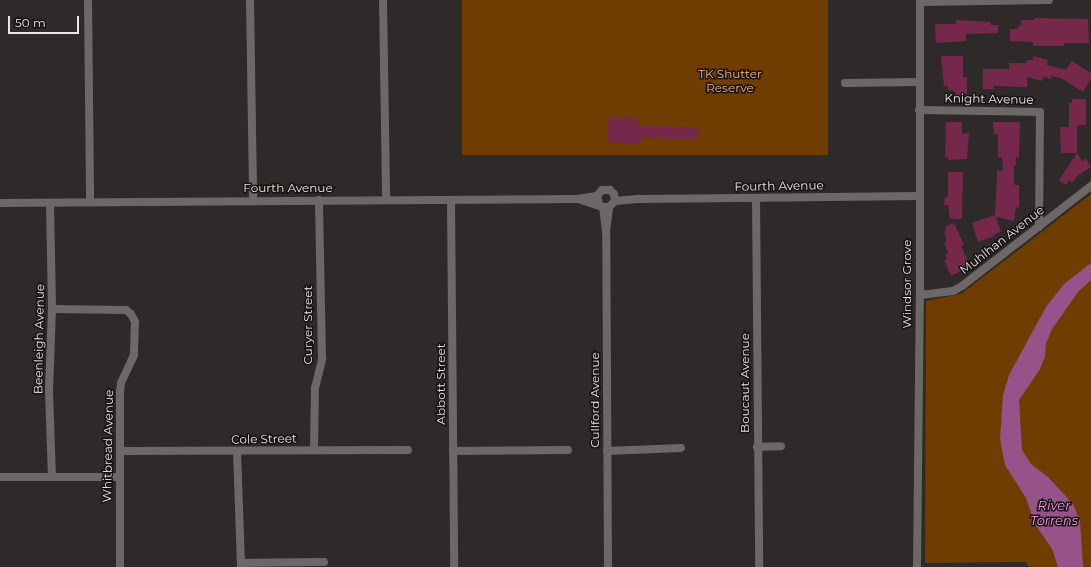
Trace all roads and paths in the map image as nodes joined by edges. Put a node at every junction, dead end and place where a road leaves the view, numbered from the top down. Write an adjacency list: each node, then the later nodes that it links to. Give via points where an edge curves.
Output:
1 (88, 0): 16 (street)
2 (250, 0): 12 (street)
3 (383, 0): 14 (street)
4 (1049, 0): 5 (street)
5 (920, 1): 6 (street, Windsor Grove)
6 (919, 82): 7 (street); 8 (street, Windsor Grove)
7 (845, 83)
8 (919, 110): 10 (street, Windsor Grove); 20 (street, Knight Avenue, via 1040,112)
9 (1091, 186): 20 (street, Muhlhan Avenue)
10 (919, 196): 11 (street, Fourth Avenue); 21 (street, Windsor Grove)
11 (756, 198): 17 (street, Fourth Avenue, via 640,199); 24 (street, Boucaut Avenue)
12 (253, 200): 13 (street, Fourth Avenue); 16 (street, Fourth Avenue)
13 (319, 200): 14 (street, Fourth Avenue); 26 (street, Curyer Street, via 322,359 315,388)
14 (386, 200): 15 (street, Fourth Avenue)
15 (451, 200): 17 (street, Fourth Avenue, via 577,199); 32 (street, Abbott Street)
16 (90, 202): 19 (street, Fourth Avenue)
17 (606, 202): 31 (street, Cullford Avenue)
18 (0, 203): 19 (street, Fourth Avenue)
19 (50, 203): 22 (street, Beenleigh Avenue)
20 (1039, 226): 21 (street, Muhlhan Avenue, via 962,286 953,291)
21 (920, 295): 42 (street, Windsor Grove)
22 (52, 309): 29 (street, Whitbread Avenue, via 126,310 135,322 136,346 120,392); 33 (street, Beenleigh Avenue, via 49,392)
23 (781, 446): 24 (street)
24 (757, 447): 41 (street, Boucaut Avenue)
25 (681, 448): 31 (street)
26 (314, 450): 27 (street, Cole Street); 30 (street, Cole Street)
27 (408, 450)
28 (568, 450): 32 (street)
29 (121, 451): 30 (street, Cole Street); 35 (street, Whitbread Avenue)
30 (237, 451): 37 (street)
31 (607, 451): 40 (street, Cullford Avenue)
32 (453, 452): 39 (street, Abbott Street)
33 (52, 476): 34 (street); 35 (street)
34 (0, 477)
35 (119, 477): 38 (street, Whitbread Avenue)
36 (324, 562): 37 (street)
37 (241, 565)
38 (120, 567)
39 (454, 567)
40 (608, 567)
41 (759, 567)
42 (917, 567)

